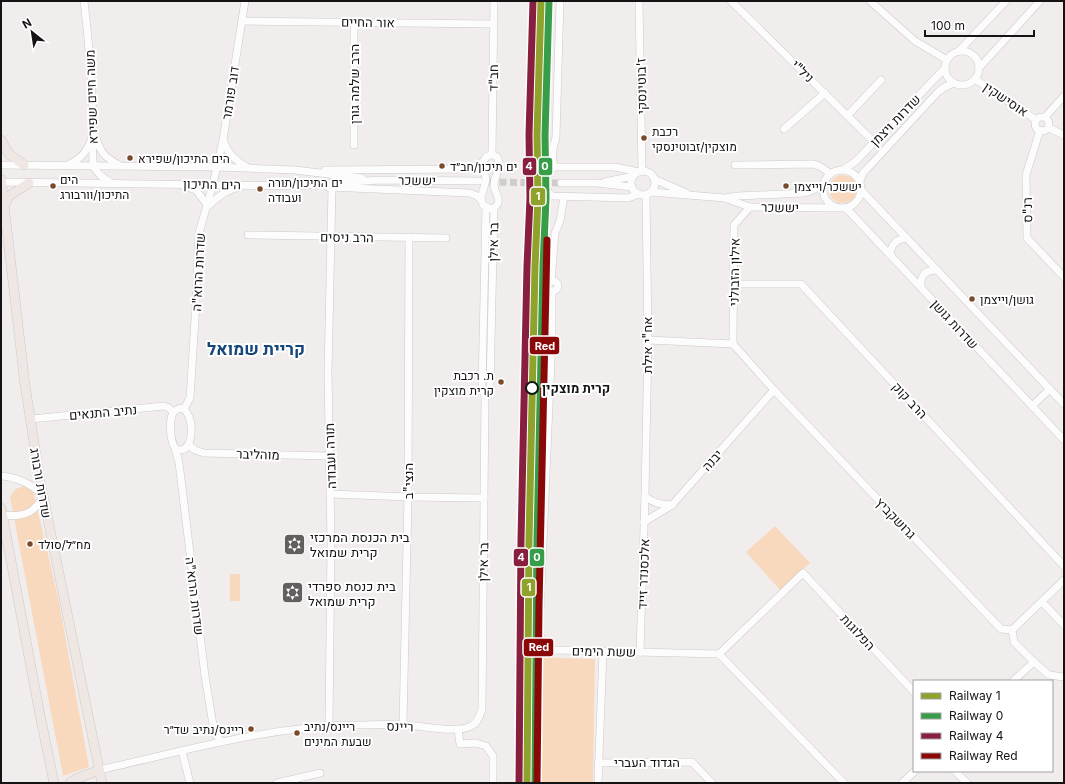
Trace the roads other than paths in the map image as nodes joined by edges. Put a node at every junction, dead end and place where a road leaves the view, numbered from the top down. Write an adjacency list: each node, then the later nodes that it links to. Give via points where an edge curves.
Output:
1 (84, 1): 27 (street, משה חיים שפירא)
2 (245, 1): 10 (street, דוב פורמר)
3 (494, 1): 12 (street, חב"ד)
4 (560, 1): 42 (street, via 556,137 552,149)
5 (639, 1): 46 (street, ז'בוטינסקי)
6 (731, 1): 19 (street, ניל"י)
7 (870, 1): 14 (street, via 915,41)
8 (1006, 1): 13 (street)
9 (1040, 1): 15 (street)
10 (242, 21): 11 (street, אור החיים); 30 (street, דוב פורמר)
11 (354, 22): 12 (street, אור החיים); 32 (street, הרב שלמה גורן)
12 (494, 24): 33 (street, חב"ד)
13 (959, 51): 14 (street, via 952,54); 15 (street, via 973,55)
14 (946, 64): 18 (street, via 947,77); 31 (street, שדרות ויצמן)
15 (979, 68): 16 (street)
16 (975, 79): 18 (street, via 963,85); 23 (street, אוסישקין)
17 (881, 80): 21 (street)
18 (954, 83): 51 (street, שדרות ויצמן, via 938,92 863,173)
19 (825, 93): 21 (street, ניל"י); 24 (street)
20 (1064, 96): 22 (street)
21 (848, 115): 31 (street, ניל"י)
22 (1045, 117): 23 (street); 25 (street, via 1050,121)
23 (1036, 120): 26 (street, via 1036,127)
24 (784, 128)
25 (1049, 128): 26 (street); 28 (street)
26 (1040, 130): 84 (street, רנ"ס, via 1026,175 1027,238)
27 (94, 132): 38 (street, via 87,151); 39 (street, משה חיים שפירא); 40 (street, via 105,157)
28 (1064, 135)
29 (1, 140): 37 (main road, via 9,154)
30 (223, 140): 41 (street, דוב פורמר); 43 (street, via 226,150 232,157)
31 (874, 142): 45 (street, שדרות ויצמן, via 856,161)
32 (354, 145)
33 (492, 154): 34 (street); 74 (street, בר אילן, via 500,163 494,185 499,201)
34 (483, 162): 44 (street, via 471,169); 69 (street, via 486,184)
35 (1, 165): 37 (street, הים התיכון)
36 (735, 165): 47 (street, via 814,164)
37 (24, 166): 38 (street, הים התיכון)
38 (67, 166): 39 (street, הים התיכון)
39 (93, 166): 40 (street, הים התיכון); 54 (street, via 99,176)
40 (121, 166): 41 (street, הים התיכון)
41 (217, 167): 43 (street, הים התיכון); 58 (street, דוב פורמר)
42 (554, 167): 46 (street, via 615,167); 67 (street, via 547,176 548,189 552,196)
43 (249, 168): 44 (street, הים התיכון)
44 (295, 170): 49 (street, הים התיכון)
45 (843, 170): 47 (street); 51 (street, via 853,173)
46 (638, 173): 48 (street, via 651,174); 56 (street); 62 (street, via 631,183)
47 (831, 174): 59 (street)
48 (654, 179): 65 (street, via 655,186); 66 (street, יששכר)
49 (380, 180): 52 (street, יששכר); 61 (street, הים התיכון)
50 (1, 181): 53 (street, הים התיכון); 70 (main road, שדרות ורבורג)
51 (860, 181): 64 (street)
52 (479, 182)
53 (29, 183): 54 (street, הים התיכון); 70 (main road, via 9,196)
54 (112, 183): 57 (street, הים התיכון)
55 (561, 183): 56 (street)
56 (597, 183): 62 (street)
57 (177, 184): 58 (street, הים התיכון); 71 (street, via 196,190)
58 (213, 184): 60 (street, הים התיכון); 71 (street, שדרות הרוא"ה)
59 (824, 184): 68 (street, יששכר, via 804,193); 75 (street, via 826,201)
60 (252, 185): 61 (street, הים התיכון); 71 (street, via 235,187)
61 (294, 186): 63 (street)
62 (632, 187): 65 (street)
63 (332, 188): 69 (street, via 470,194); 78 (street, תורה ועבודה)
64 (862, 191): 76 (street, via 857,202); 81 (street, שדרות גושן)
65 (645, 194): 66 (street, יששכר); 67 (street, יששכר, via 628,198); 87 (street, אח"י אילת)
66 (692, 195): 68 (street, יששכר)
67 (564, 197): 116 (street, ששת הימים, via 555,233 551,281 547,287 552,292 552,338 539,633 544,643 553,650)
68 (725, 198): 73 (street, יששכר)
69 (481, 200): 72 (street)
70 (4, 206): 96 (main road, שדרות ורבורג, via 20,352)
71 (208, 206): 94 (street, שדרות הרוא"ה, via 199,233 190,398)
72 (486, 207): 74 (street); 91 (street, בר אילן, via 482,387)
73 (750, 207): 75 (street, יששכר); 85 (street, אילון הזבולני, via 734,225)
74 (494, 208): 91 (street, בר אילן, via 490,387)
75 (836, 208): 76 (street)
76 (846, 208): 82 (street, שדרות גושן)
77 (248, 235): 78 (street, הרב ניסים)
78 (331, 236): 79 (street, הרב ניסים); 100 (street, תורה ועבודה)
79 (408, 237): 80 (street, הרב ניסים); 105 (street, הנצי"ב)
80 (446, 238)
81 (907, 238): 82 (street, via 895,242); 83 (street, שדרות גושן)
82 (890, 255): 86 (street, שדרות גושן)
83 (937, 270): 86 (street, via 930,270 924,274 920,280); 89 (street, שדרות גושן)
84 (1064, 277)
85 (734, 284): 88 (street, אילון הזבולני); 111 (street, הרב קוק, via 801,284)
86 (920, 287): 93 (street, שדרות גושן)
87 (648, 340): 88 (street); 104 (street, אח"י אילת)
88 (733, 344): 90 (street, גרושקביץ)
89 (1050, 389): 92 (street, שדרות גושן); 93 (street)
90 (774, 390): 107 (street, יבנה); 115 (street, גרושקביץ, via 1001,629)
91 (485, 396): 106 (street, בר אילן)
92 (1064, 404)
93 (1032, 406): 97 (street, שדרות גושן)
94 (184, 409): 95 (street); 98 (street, via 188,412 190,420)
95 (173, 412): 96 (street, נתיב התנאים, via 164,406); 99 (street, שדרות הרוא"ה, via 171,428)
96 (31, 418): 103 (main road, שדרות ורבורג)
97 (1064, 440)
98 (189, 445): 99 (street, via 185,449); 100 (street, מוהליבר, via 204,453)
99 (175, 448): 127 (street, שדרות הרוא"ה, via 179,462 205,676 214,731)
100 (329, 456): 102 (street, תורה ועבודה)
101 (1, 476): 103 (street, via 21,480)
102 (331, 494): 105 (street); 123 (street, תורה ועבודה)
103 (43, 495): 108 (street, via 40,502 27,514 10,516); 131 (main road, שדרות ורבורג)
104 (645, 496): 107 (street, via 652,502); 109 (street, אלכסנדר זייד)
105 (408, 497): 106 (street); 124 (street, הנצי"ב)
106 (484, 498): 125 (street, בר אילן, via 482,709 479,719)
107 (672, 505): 109 (street, יבנה)
108 (1, 512): 110 (main road)
109 (644, 522): 117 (street, אלכסנדר זייד)
110 (4, 532): 135 (main road)
111 (1064, 566)
112 (1064, 580): 113 (street)
113 (1042, 602): 114 (street); 115 (street)
114 (1064, 625)
115 (1012, 630): 119 (street, via 1014,642)
116 (603, 651): 117 (street, ששת הימים); 129 (street)
117 (640, 652): 118 (street, ששת הימים)
118 (719, 654): 122 (street, הפלוגות, via 803,573); 143 (street)
119 (1034, 662): 120 (street, via 1049,675); 121 (street)
120 (1064, 677)
121 (1014, 680)
122 (913, 691)
123 (329, 725): 124 (street, ריינס); 127 (street, ריינס, via 290,729)
124 (402, 725): 126 (street, ריינס)
125 (472, 726): 126 (street, ריינס)
126 (458, 729): 140 (street, via 460,744 476,743 486,746 493,756)
127 (221, 742): 128 (street, ריינס)
128 (182, 752): 130 (street, ריינס); 138 (street)
129 (598, 763): 141 (street); 142 (street, הגדוד העברי, via 692,762)
130 (115, 766): 131 (street, ריינס); 137 (street, via 107,773)
131 (99, 770): 136 (main road, ריינס); 137 (main road, שדרות ורבורג)
132 (914, 772): 144 (street)
133 (957, 772): 145 (street)
134 (320, 773): 139 (street)
135 (54, 783)
136 (70, 783)
137 (102, 783)
138 (190, 783)
139 (277, 783)
140 (493, 783)
141 (598, 783)
142 (712, 783)
143 (844, 783)
144 (902, 783)
145 (967, 783)

